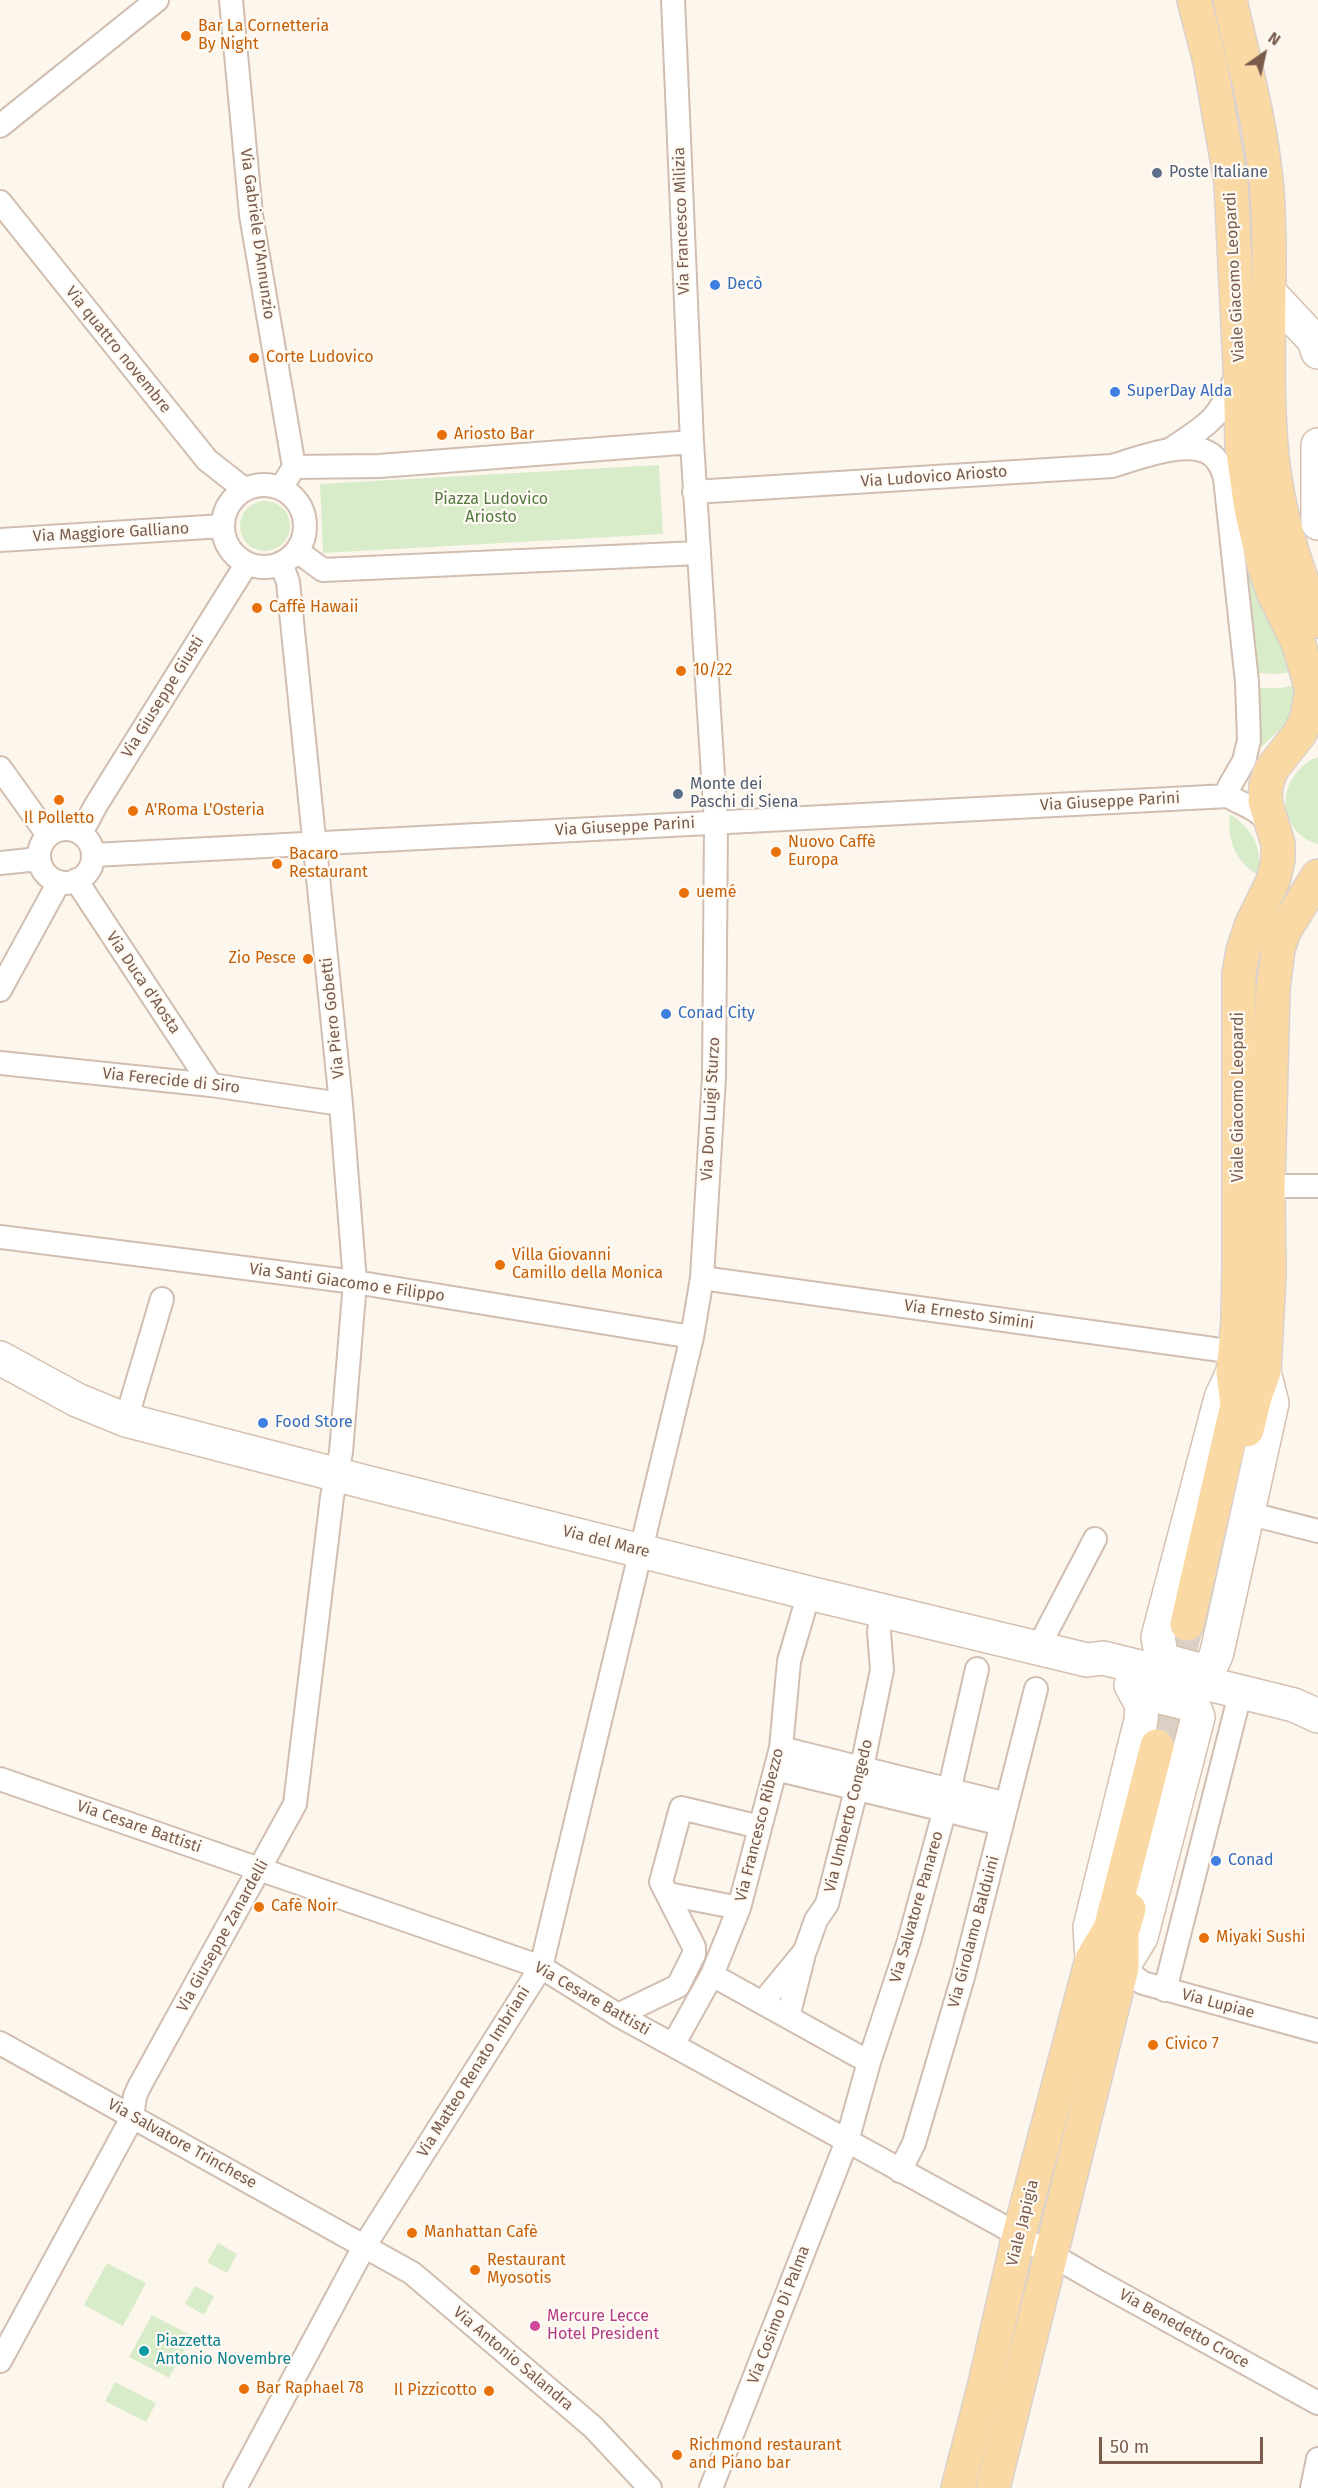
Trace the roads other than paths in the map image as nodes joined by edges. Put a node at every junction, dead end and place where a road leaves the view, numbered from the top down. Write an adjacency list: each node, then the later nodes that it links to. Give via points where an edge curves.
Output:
1 (157, 0): 6 (street)
2 (231, 0): 14 (street, Via Gabriele D'Annunzio, via 251,215)
3 (673, 0): 11 (street, Via Francesco Milizia)
4 (1194, 0): 10 (main road, Viale Giacomo Leopardi, via 1210,62 1230,182)
5 (1230, 0): 8 (main road, Viale Giacomo Leopardi, via 1257,122 1267,189)
6 (0, 126)
7 (0, 202): 16 (street, Via quattro novembre, via 207,460)
8 (1269, 292): 9 (main road, via 1314,340); 24 (main road, Viale Giacomo Leopardi, via 1271,446 1277,492 1297,568)
9 (1318, 352)
10 (1240, 367): 13 (street, Via Ludovico Ariosto, via 1225,405 1214,418); 26 (main road, Viale Giacomo Leopardi, via 1242,445 1257,540 1273,591 1299,645 1312,690 1308,718)
11 (692, 442): 14 (street, via 378,466); 17 (street)
12 (1318, 445): 18 (main road)
13 (1171, 449): 17 (street, Via Ludovico Ariosto, via 1112,466); 28 (street, Via Ludovico Ariosto, via 1191,447 1206,451 1221,466 1225,478 1247,681 1249,740)
14 (294, 467): 15 (street)
15 (281, 488): 16 (street, via 262,485); 22 (street, via 299,504 304,516 303,540)
16 (244, 489): 19 (street, via 228,505)
17 (694, 492): 21 (street)
18 (1318, 523)
19 (223, 526): 20 (street, Via Maggiore Galliano); 23 (street, via 229,548)
20 (0, 540)
21 (698, 553): 22 (street, via 323,570); 29 (street, Via Don Luigi Sturzo)
22 (289, 557): 23 (street, via 270,566); 33 (street, Via Piero Gobetti, via 288,582)
23 (247, 563): 31 (street, Via Giuseppe Giusti)
24 (1318, 621)
25 (1318, 734): 26 (main road, Viale Giacomo Leopardi)
26 (1283, 753): 30 (main road, Viale Giacomo Leopardi, via 1266,784 1265,801)
27 (0, 768): 32 (street)
28 (1228, 796): 29 (street, Via Giuseppe Parini); 30 (street, Viale Giacomo Leopardi, via 1257,810)
29 (716, 823): 33 (street, Via Giuseppe Parini); 47 (street, Via Don Luigi Sturzo, via 714,1077)
30 (1272, 830): 37 (main road, Viale Giacomo Leopardi, via 1292,852); 52 (main road, Viale Giacomo Leopardi, via 1278,844 1273,881 1251,926 1239,974 1239,1268)
31 (81, 833): 32 (street, via 64,828); 34 (street, via 88,839)
32 (48, 835): 35 (street, via 39,851)
33 (315, 844): 34 (street, Via Giuseppe Parini); 43 (street, Via Piero Gobetti)
34 (93, 855): 39 (street, via 88,871)
35 (39, 860): 36 (street); 39 (street, Via Duca d'Aosta, via 46,874)
36 (0, 863)
37 (1318, 863)
38 (1318, 876): 44 (main road, Viale Giacomo Leopardi, via 1284,931 1278,950 1273,989)
39 (68, 881): 40 (street); 42 (street, Via Duca d'Aosta)
40 (0, 990)
41 (0, 1063): 42 (street, Via Ferecide di Siro)
42 (211, 1084): 43 (street, Via Ferecide di Siro)
43 (341, 1104): 48 (street, Via Piero Gobetti)
44 (1268, 1186): 45 (street); 52 (main road, Viale Giacomo Leopardi, via 1269,1274)
45 (1318, 1186)
46 (0, 1237): 48 (street, Via Santi Giacomo e Filippo)
47 (702, 1278): 50 (street, Via Don Luigi Sturzo); 52 (street, Via Ernesto Simini)
48 (355, 1282): 50 (street, Via Santi Giacomo e Filippo); 54 (street, Via Piero Gobetti)
49 (162, 1299): 53 (street)
50 (692, 1337): 58 (street, Via Don Luigi Sturzo)
51 (0, 1358): 53 (main road, Via del Mare, via 76,1400)
52 (1244, 1366): 55 (main road, Viale Giacomo Leopardi, via 1272,1403); 61 (main road, Viale Giacomo Leopardi, via 1255,1396); 62 (main road, Viale Giacomo Leopardi, via 1221,1398)
53 (126, 1420): 54 (main road, Via del Mare)
54 (337, 1475): 58 (main road, Via del Mare); 78 (street, Via Giuseppe Zanardelli, via 295,1804)
55 (1247, 1513): 56 (street); 61 (main road, Viale Giacomo Leopardi)
56 (1318, 1531)
57 (1095, 1539): 63 (street)
58 (642, 1551): 59 (main road, Via del Mare); 83 (street, Via Matteo Renato Imbriani)
59 (809, 1593): 60 (main road, Via del Mare); 72 (street, Via Francesco Ribezzo, via 789,1661)
60 (882, 1611): 63 (main road, Via del Mare); 73 (street, Via Umberto Congedo, via 882,1670)
61 (1202, 1634): 62 (main road, via 1212,1664 1205,1670 1167,1663 1160,1658); 67 (main road)
62 (1158, 1637): 65 (main road, via 1145,1655)
63 (1038, 1648): 65 (main road, Via del Mare, via 1087,1660 1103,1658)
64 (977, 1669): 75 (street, Via Salvatore Panareo)
65 (1123, 1670): 67 (main road, Via del Mare); 68 (main road)
66 (1036, 1689): 76 (street, Via Girolamo Balduini)
67 (1235, 1700): 69 (main road, Via del Mare, via 1294,1705); 70 (main road, via 1206,1713); 85 (street)
68 (1142, 1705): 70 (main road, via 1157,1696 1189,1704 1197,1712); 82 (main road, Viale Japigia, via 1090,1927)
69 (1318, 1717)
70 (1196, 1727): 82 (main road, Viale Japigia, via 1141,1937)
71 (1164, 1746): 82 (main road, Viale Japigia, via 1122,1933)
72 (778, 1758): 73 (street); 77 (street, Via Francesco Ribezzo)
73 (859, 1778): 75 (street); 81 (street, Via Umberto Congedo, via 827,1904 816,1920)
74 (0, 1779): 78 (street, Via Cesare Battisti)
75 (947, 1800): 76 (street); 92 (street, Via Salvatore Panareo, via 909,1941)
76 (1004, 1814): 95 (street, Via Girolamo Balduini, via 960,1988 914,2143)
77 (760, 1827): 79 (street, via 681,1808 661,1882); 80 (street, Via Francesco Ribezzo)
78 (260, 1868): 83 (street, Via Cesare Battisti); 93 (street, Via Giuseppe Zanardelli, via 135,2096)
79 (668, 1894): 80 (street); 87 (street, via 694,1954 678,1986)
80 (739, 1908): 84 (street, Via Francesco Ribezzo)
81 (805, 1951): 86 (street, Via Umberto Congedo); 88 (street)
82 (1107, 1964): 85 (street, Via Lupiae); 96 (main road, Viale Japigia); 98 (main road, Viale Japigia)
83 (541, 1967): 87 (street, Via Cesare Battisti); 97 (street, Via Matteo Renato Imbriani)
84 (712, 1975): 86 (street); 91 (street, Via Francesco Ribezzo)
85 (1165, 1990): 89 (street, Via Lupiae)
86 (763, 2002): 88 (street)
87 (618, 2015): 91 (street, Via Cesare Battisti)
88 (788, 2017): 92 (street)
89 (1318, 2031)
90 (0, 2043): 93 (street, Via Salvatore Trinchese)
91 (673, 2045): 94 (street, Via Cesare Battisti)
92 (868, 2062): 94 (street, Via Salvatore Panareo)
93 (132, 2118): 97 (street, Via Salvatore Trinchese); 99 (street, Via Giuseppe Zanardelli)
94 (847, 2142): 95 (street, Via Cesare Battisti); 104 (street, Via Cosimo Di Palma)
95 (900, 2171): 96 (street, Via Cesare Battisti)
96 (1019, 2235): 98 (street, Via Cesare Battisti); 105 (main road, Viale Japigia)
97 (364, 2245): 102 (street, Via Matteo Renato Imbriani); 103 (street, Via Antonio Salandra, via 412,2273 593,2427)
98 (1051, 2253): 100 (street, Via Benedetto Croce); 106 (main road, Viale Japigia)
99 (0, 2361)
100 (1318, 2403)
101 (1318, 2459): 107 (street)
102 (234, 2488)
103 (650, 2488)
104 (711, 2488)
105 (958, 2488)
106 (993, 2488)
107 (1312, 2488)

